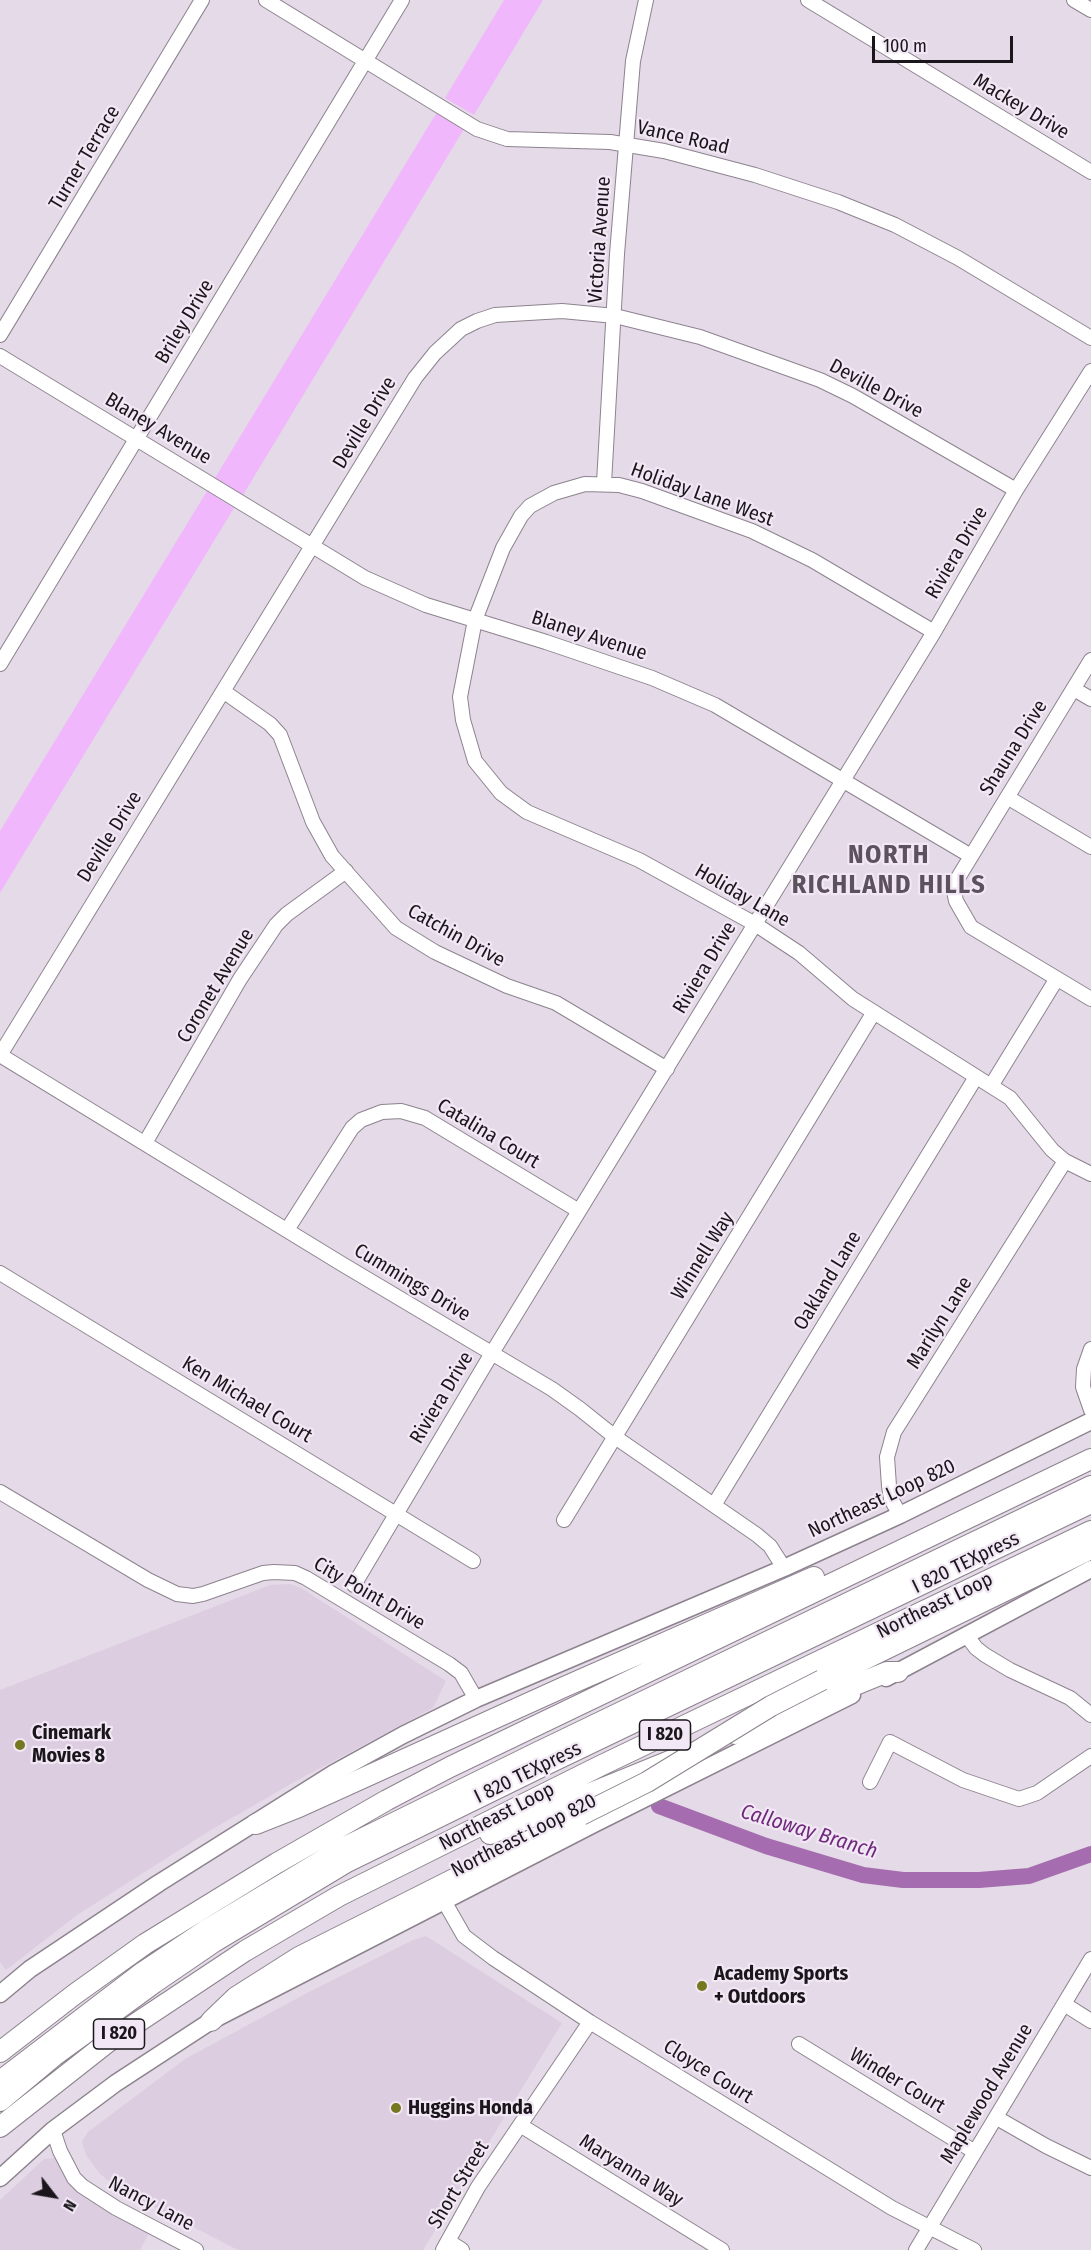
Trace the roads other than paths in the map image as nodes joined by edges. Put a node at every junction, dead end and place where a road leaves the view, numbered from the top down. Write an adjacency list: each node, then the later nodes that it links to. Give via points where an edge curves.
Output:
1 (202, 0): 12 (street, Turner Terrace)
2 (266, 0): 8 (street, Vance Road)
3 (402, 0): 8 (street, Briley Drive)
4 (646, 0): 9 (street, Victoria Avenue, via 633,61)
5 (808, 0): 10 (street, Mackey Drive)
6 (1074, 0): 7 (street)
7 (1091, 10)
8 (366, 62): 9 (street, Vance Road, via 493,135); 16 (street, Briley Drive)
9 (626, 145): 11 (street, Victoria Avenue); 13 (street, Vance Road, via 755,175 867,213 958,258)
10 (1091, 172)
11 (615, 316): 17 (street, Victoria Avenue); 18 (street, Deville Drive, via 700,337 820,380); 19 (street, Deville Drive, via 519,312 495,315 461,329 415,378)
12 (0, 335)
13 (1091, 338)
14 (0, 356): 16 (street, Blaney Avenue)
15 (1091, 371): 18 (street, Riviera Drive)
16 (137, 438): 19 (street, Blaney Avenue); 23 (street, Briley Drive)
17 (604, 483): 20 (street, Holiday Lane West, via 554,493 521,516 502,548); 21 (street, Holiday Lane West, via 642,491 781,544)
18 (1016, 490): 21 (street, Riviera Drive)
19 (312, 545): 20 (street, Blaney Avenue, via 393,591); 25 (street, Deville Drive)
20 (475, 620): 27 (street, Blaney Avenue, via 652,678 733,715); 32 (street, Holiday Lane, via 460,697 463,720 475,761 501,793 527,812 639,860)
21 (934, 632): 27 (street, Riviera Drive)
22 (1091, 660): 24 (street, Shauna Drive)
23 (0, 664)
24 (1074, 689): 26 (street); 28 (street, Shauna Drive)
25 (223, 692): 31 (street, Catchin Drive, via 280,735 313,822); 36 (street, Deville Drive)
26 (1091, 699)
27 (841, 781): 30 (street, Blaney Avenue); 32 (street, Riviera Drive)
28 (1007, 798): 29 (street); 30 (street, Shauna Drive)
29 (1091, 847)
30 (971, 856): 33 (street, via 953,886 956,901 971,927)
31 (346, 872): 37 (street, Catchin Drive, via 396,928 435,952 507,986 556,1003); 40 (street, Coronet Avenue, via 276,925 240,979)
32 (755, 924): 35 (street, Holiday Lane); 37 (street, Riviera Drive)
33 (1056, 980): 34 (street); 39 (street)
34 (1091, 999)
35 (874, 1012): 38 (street, Holiday Lane); 50 (street, Winnell Way)
36 (0, 1055): 40 (street, Cummings Drive)
37 (667, 1069): 43 (street, Riviera Drive)
38 (976, 1077): 39 (street, Holiday Lane); 55 (street, Oakland Lane)
39 (991, 1086): 41 (street, Holiday Lane, via 1010,1098)
40 (145, 1143): 44 (street, Cummings Drive)
41 (1065, 1161): 42 (street, Holiday Lane); 57 (street, Marilyn Lane, via 894,1432 887,1456 889,1486)
42 (1091, 1174)
43 (579, 1211): 44 (street, Catalina Court, via 425,1118 401,1111 382,1112 352,1128); 47 (street, Riviera Drive)
44 (287, 1230): 47 (street, Cummings Drive)
45 (0, 1273): 56 (street, Ken Michael Court)
46 (1091, 1350): 48 (street, via 1083,1387)
47 (492, 1353): 50 (street, Cummings Drive, via 580,1408); 56 (street, Riviera Drive)
48 (1091, 1410)
49 (1091, 1421): 57 (main road, Northeast Loop 820)
50 (615, 1437): 55 (street, Cummings Drive); 58 (street, Winnell Way)
51 (1091, 1459): 64 (highway)
52 (1091, 1486): 84 (highway, I 820 TEXpress, via 341,1850 143,1972)
53 (0, 1492): 68 (street, City Point Drive, via 177,1594 203,1594 263,1573 289,1572 306,1578 449,1664 461,1673)
54 (1091, 1503): 85 (highway, I 820 TEXpress, via 347,1862 154,1983 54,2056)
55 (714, 1505): 62 (street, Cummings Drive, via 770,1546)
56 (396, 1513): 61 (street, Ken Michael Court); 65 (street, Riviera Drive)
57 (900, 1515): 62 (main road, Northeast Loop 820)
58 (564, 1520)
59 (1091, 1531): 75 (highway, Northeast Loop / I 820, via 600,1766 339,1896)
60 (1091, 1549): 72 (highway, bridge, via 771,1706)
61 (472, 1561)
62 (784, 1568): 68 (main road, Northeast Loop 820)
63 (1091, 1569): 66 (main road, Northeast Loop 820)
64 (857, 1570): 73 (highway, via 827,1571); 83 (highway, via 387,1800 145,1944)
65 (354, 1586)
66 (967, 1636): 67 (main road, Northeast Loop 820); 69 (street, via 976,1648 1010,1670 1070,1698)
67 (898, 1672): 72 (main road, Northeast Loop 820, via 666,1788); 75 (highway, via 887,1672 443,1853 263,1948)
68 (476, 1699): 73 (main road, Northeast Loop 820, via 334,1773)
69 (1091, 1715)
70 (1091, 1756): 71 (street, via 1037,1793 1019,1799 963,1780 890,1742)
71 (870, 1782)
72 (588, 1819): 74 (main road, Northeast Loop 820); 80 (highway, via 299,1957 236,1997)
73 (256, 1824): 77 (main road, Northeast Loop 820, via 159,1883 30,1969)
74 (444, 1902): 80 (main road, Northeast Loop 820); 81 (street, Cloyce Court, via 459,1930 473,1944)
75 (245, 1951): 88 (highway, Northeast Loop / I 820, via 108,2042)
76 (1091, 1959): 78 (street, Maplewood Avenue)
77 (0, 1994)
78 (1064, 2004): 79 (street); 86 (street, Maplewood Avenue)
79 (1091, 2021)
80 (211, 2022): 89 (main road, Northeast Loop 820, via 116,2083)
81 (590, 2022): 87 (street, Short Street); 93 (street, Cloyce Court)
82 (799, 2044): 90 (street, Winder Court)
83 (0, 2052)
84 (0, 2081)
85 (0, 2102)
86 (997, 2118): 90 (street, Maplewood Avenue); 91 (street)
87 (520, 2125): 94 (street, Short Street, via 478,2187); 97 (street, Maryanna Way)
88 (0, 2127)
89 (53, 2130): 92 (main road, Northeast Loop 820); 95 (street, Nancy Lane, via 74,2178 86,2190)
90 (975, 2152): 93 (street, Maplewood Avenue)
91 (1091, 2168)
92 (0, 2178)
93 (929, 2228): 98 (street, Maplewood Avenue); 99 (street, Cloyce Court)
94 (445, 2246): 96 (street)
95 (196, 2250)
96 (462, 2250)
97 (722, 2250)
98 (916, 2250)
99 (974, 2250)

